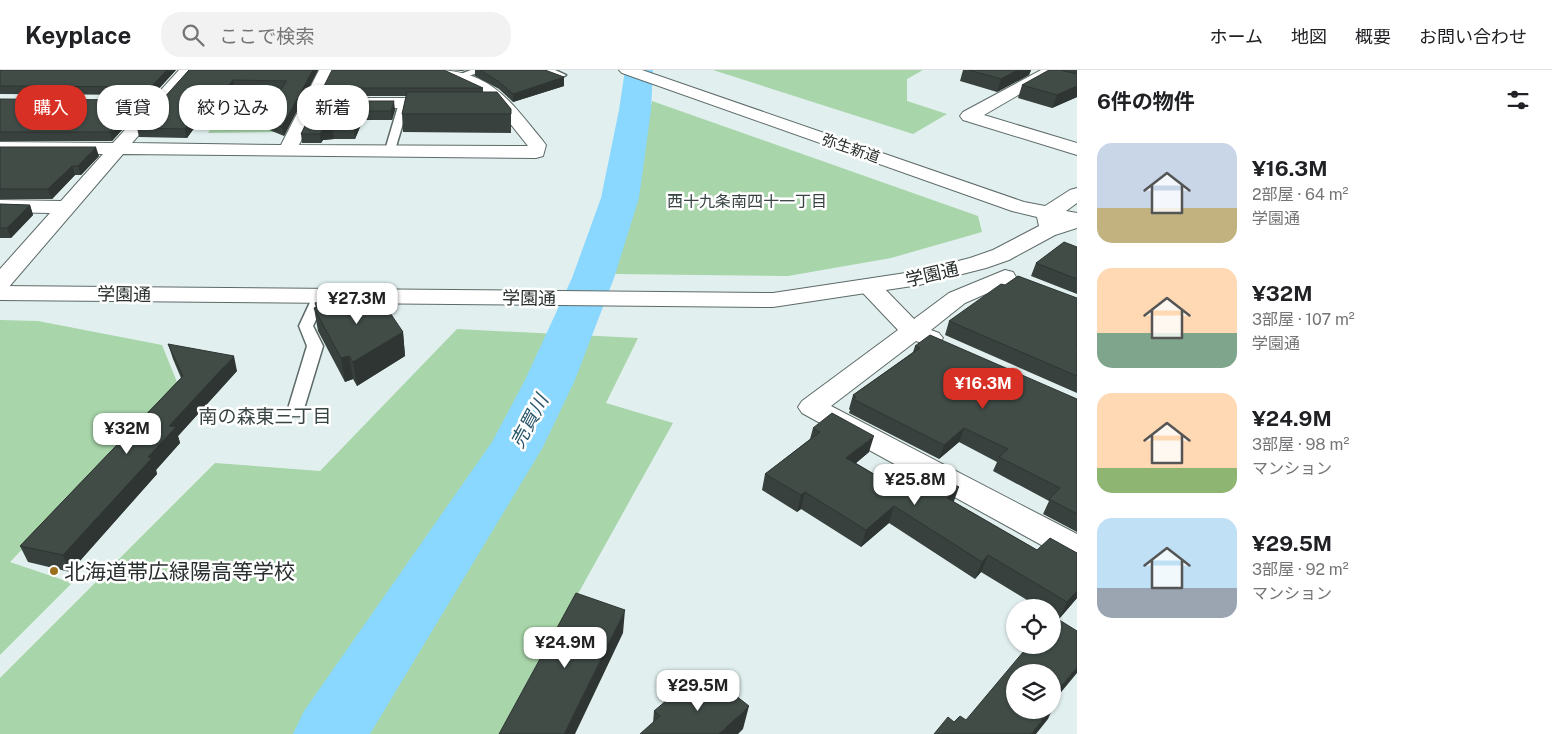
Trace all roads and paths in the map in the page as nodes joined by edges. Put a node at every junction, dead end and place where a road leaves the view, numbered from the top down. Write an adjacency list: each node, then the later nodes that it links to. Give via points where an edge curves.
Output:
1 (187, 70): 13 (street)
2 (327, 70): 12 (street)
3 (442, 70): 9 (street)
4 (480, 70): 9 (lane)
5 (546, 70): 8 (lane)
6 (627, 70): 10 (street, 弥生新道)
7 (1043, 71): 11 (street); 24 (street, via 969,116)
8 (561, 76)
9 (458, 77): 18 (street, via 488,89)
10 (672, 77): 29 (street, 弥生新道)
11 (1069, 80)
12 (320, 85)
13 (169, 91)
14 (369, 103): 15 (street)
15 (404, 103): 16 (street); 25 (lane)
16 (454, 103)
17 (484, 103): 18 (street)
18 (503, 103): 25 (street, via 537,145 536,152)
19 (134, 130): 22 (street)
20 (298, 130): 23 (street)
21 (0, 148): 22 (street)
22 (117, 149): 23 (street); 28 (street)
23 (288, 149): 25 (street)
24 (1077, 149)
25 (390, 150)
26 (1077, 194): 29 (street, 学園通)
27 (0, 206): 28 (street)
28 (68, 206): 32 (street)
29 (1051, 217): 30 (street, 学園通); 31 (street, 学園通, via 1002,255)
30 (1077, 219)
31 (978, 263): 33 (street, 学園通); 36 (street, via 1014,280 957,298)
32 (0, 283)
33 (870, 287): 35 (street, 学園通, via 773,300); 36 (street)
34 (0, 292): 35 (street, 学園通)
35 (320, 296): 38 (lane, via 306,326 315,346)
36 (912, 331): 37 (street); 39 (street, via 812,407)
37 (947, 346)
38 (295, 412)
39 (1077, 550)

